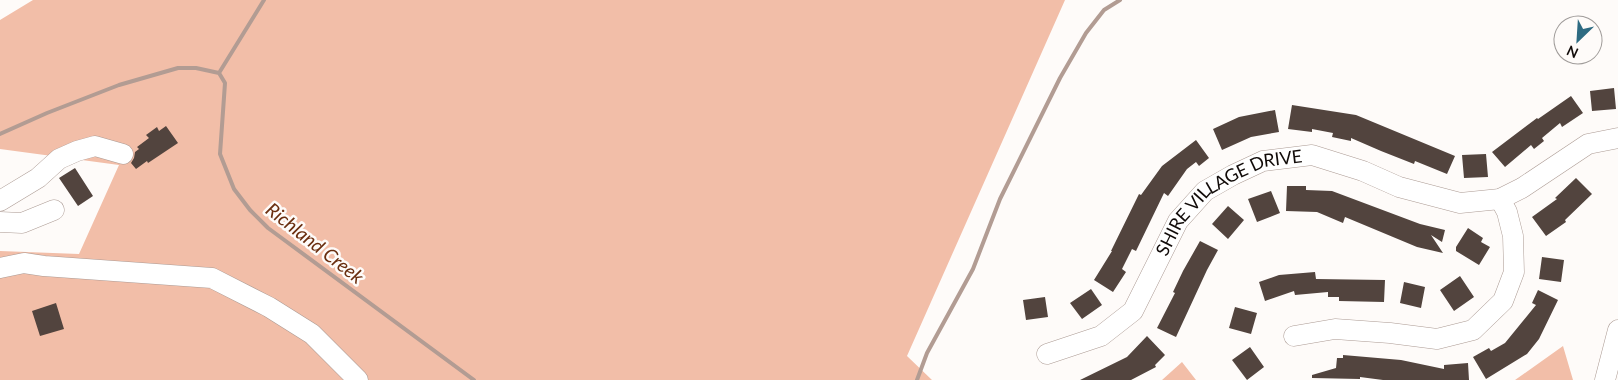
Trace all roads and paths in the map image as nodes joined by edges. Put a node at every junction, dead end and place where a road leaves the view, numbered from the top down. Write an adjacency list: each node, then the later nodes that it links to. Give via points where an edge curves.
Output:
1 (1618, 138): 3 (street, SHIRE VILLAGE DRIVE, via 1588,144)
2 (123, 154): 4 (street, via 95,146 77,151 59,159 38,178)
3 (1500, 199): 9 (street, via 1513,236 1514,272 1503,301 1474,330 1437,339 1335,329); 10 (street, SHIRE VILLAGE DRIVE, via 1460,203 1399,187 1312,155 1263,161 1205,190 1178,222 1133,311 1100,336)
4 (0, 201)
5 (54, 210): 6 (street, via 22,223)
6 (0, 222)
7 (0, 268): 11 (street, via 24,263 212,278 269,307 312,334)
8 (1618, 330): 12 (street)
9 (1294, 336)
10 (1047, 354)
11 (358, 380)
12 (1606, 380)

